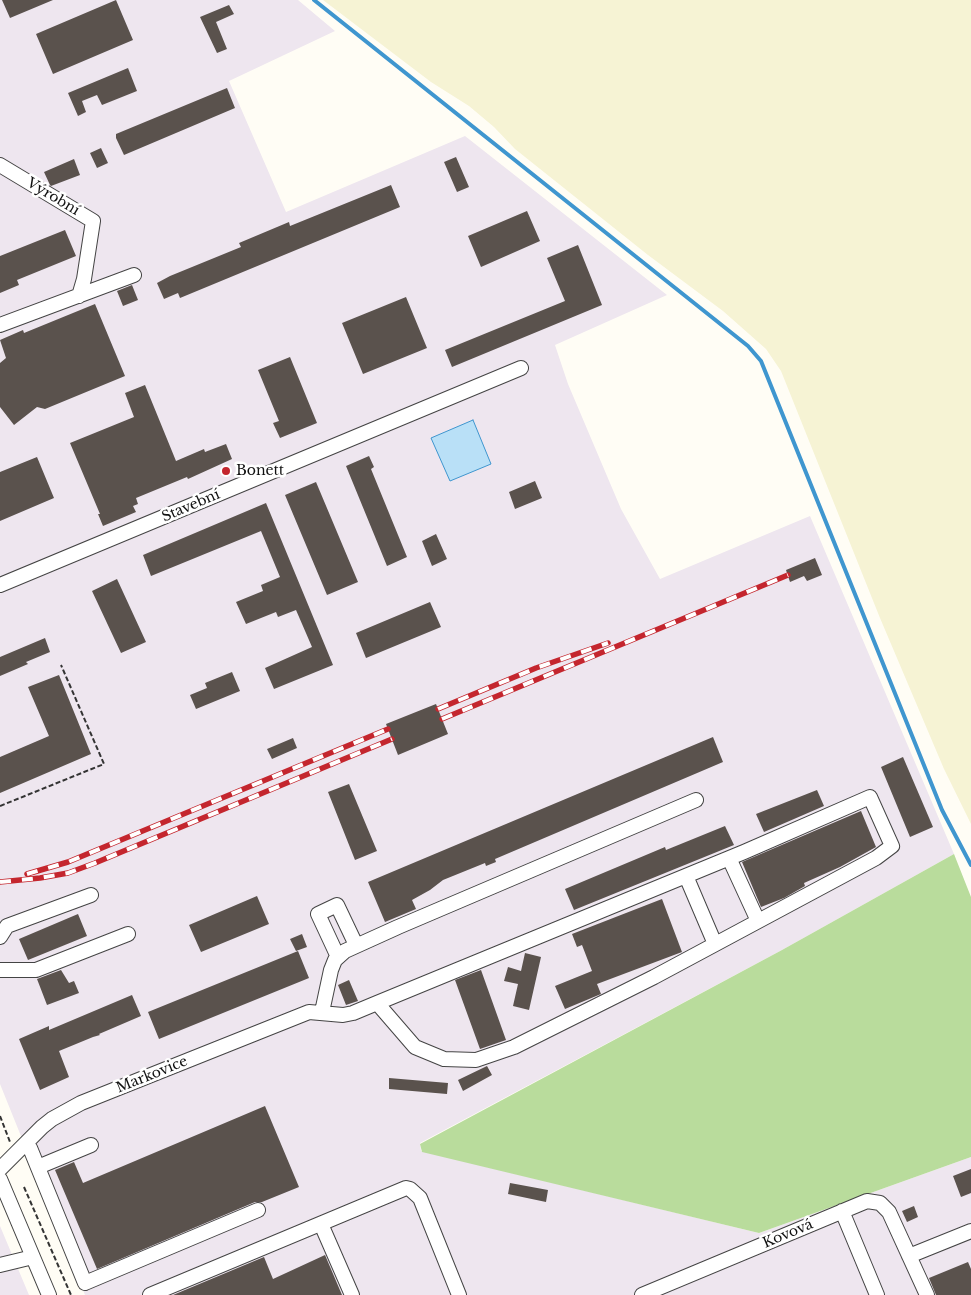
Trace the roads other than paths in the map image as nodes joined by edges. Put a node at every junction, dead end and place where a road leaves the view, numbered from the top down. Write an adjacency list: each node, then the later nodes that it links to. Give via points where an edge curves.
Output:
1 (0, 165): 3 (street, Výrobní, via 93,222)
2 (134, 275): 3 (street)
3 (79, 296): 4 (street)
4 (0, 326)
5 (521, 368): 6 (street, Stavební)
6 (0, 585)
7 (696, 800): 15 (street)
8 (728, 858): 9 (street, Markovice); 11 (street); 11 (street, Markovice, via 870,797 892,846 876,858)
9 (686, 876): 14 (street); 18 (street, Markovice)
10 (91, 895): 13 (street, via 8,926)
11 (758, 921): 14 (street)
12 (128, 934): 17 (street, via 36,970)
13 (0, 937)
14 (715, 944): 18 (street, via 514,1047 476,1060 444,1059 415,1047)
15 (356, 945): 16 (street); 16 (street, via 337,906 318,914)
16 (338, 957): 19 (street, via 331,970)
17 (0, 970)
18 (377, 1003): 19 (street, Markovice, via 342,1015)
19 (322, 1012): 23 (street, Markovice, via 309,1012 81,1103 52,1120)
20 (91, 1145): 22 (street)
21 (30, 1148): 22 (street)
22 (38, 1167): 25 (street, via 85,1283)
23 (0, 1169)
24 (0, 1180): 30 (street)
25 (258, 1210)
26 (842, 1211): 29 (street, Kovová, via 867,1201 880,1203 889,1212); 36 (street, Kovová); 37 (street)
27 (320, 1224): 33 (street); 34 (street); 35 (street, via 410,1189 420,1198)
28 (971, 1231): 29 (street)
29 (909, 1256): 38 (street, Kovová)
30 (33, 1257): 31 (street); 32 (street)
31 (0, 1266)
32 (49, 1295)
33 (150, 1295)
34 (352, 1295)
35 (459, 1295)
36 (642, 1295)
37 (878, 1295)
38 (927, 1295)

